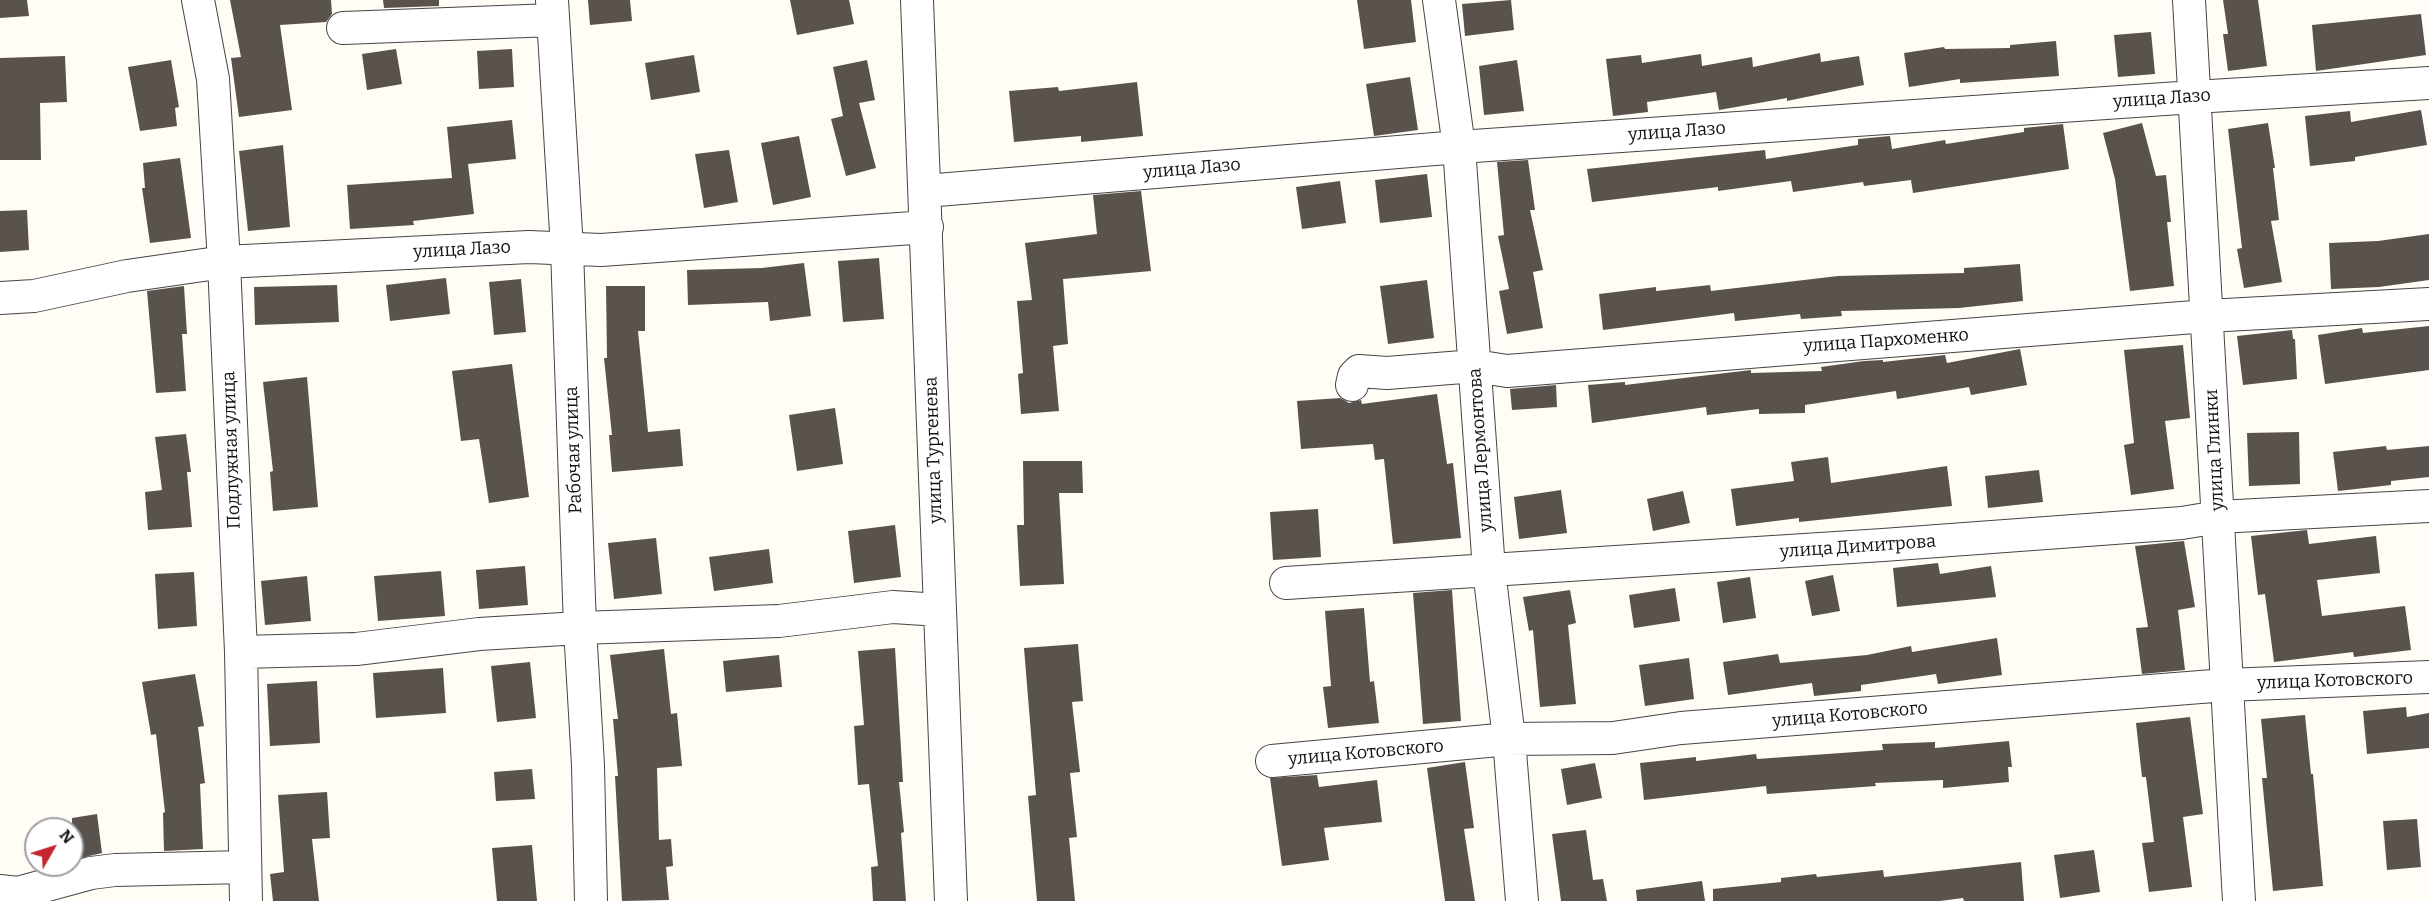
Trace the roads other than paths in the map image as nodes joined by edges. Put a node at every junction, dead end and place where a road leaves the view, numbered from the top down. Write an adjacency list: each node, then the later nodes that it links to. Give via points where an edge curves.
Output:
1 (198, 0): 13 (street, Подлужная улица, via 213,79)
2 (917, 0): 10 (street, улица Тургенева)
3 (1439, 0): 9 (street, улица Лермонтова)
4 (2189, 0): 8 (street, улица Глинки)
5 (553, 10): 6 (street); 12 (street, Рабочая улица)
6 (343, 28)
7 (2429, 84): 8 (street, улица Лазо)
8 (2194, 97): 9 (street, улица Лазо); 16 (street, улица Глинки)
9 (1459, 147): 10 (street, улица Лазо); 17 (street, улица Лермонтова)
10 (925, 191): 11 (street, улица Тургенева)
11 (927, 227): 12 (street, улица Лазо, via 601,250); 23 (street, улица Тургенева)
12 (567, 249): 13 (street, улица Лазо, via 529,247); 24 (street, Рабочая улица)
13 (225, 262): 14 (street, улица Лазо, via 127,276 34,296); 25 (street, Подлужная улица)
14 (0, 298)
15 (2429, 304): 16 (street, улица Пархоменко)
16 (2207, 316): 17 (street, улица Пархоменко, via 1507,371); 20 (street, улица Глинки)
17 (1475, 366): 18 (street, улица Пархоменко, via 1387,373 1359,371); 21 (street, улица Лермонтова)
18 (1352, 385)
19 (2429, 506): 20 (street, улица Димитрова)
20 (2218, 517): 21 (street, улица Димитрова, via 1894,545); 27 (street, улица Глинки)
21 (1489, 570): 22 (street, улица Димитрова); 28 (street, улица Лермонтова)
22 (1286, 583)
23 (940, 610): 24 (street, via 893,607 779,621); 34 (street, улица Тургенева)
24 (580, 628): 25 (street, via 479,634 357,649); 33 (street, Рабочая улица)
25 (241, 652): 30 (street, Подлужная улица)
26 (2429, 677): 27 (street, улица Котовского)
27 (2226, 685): 28 (street, улица Котовского, via 1693,727 1613,738); 36 (street, улица Глинки)
28 (1509, 739): 29 (street, улица Котовского); 35 (street, улица Лермонтова)
29 (1272, 761)
30 (245, 867): 31 (street, via 115,870 18,893); 32 (street, Подлужная улица)
31 (0, 891)
32 (246, 901)
33 (591, 901)
34 (951, 901)
35 (1522, 901)
36 (2239, 901)

